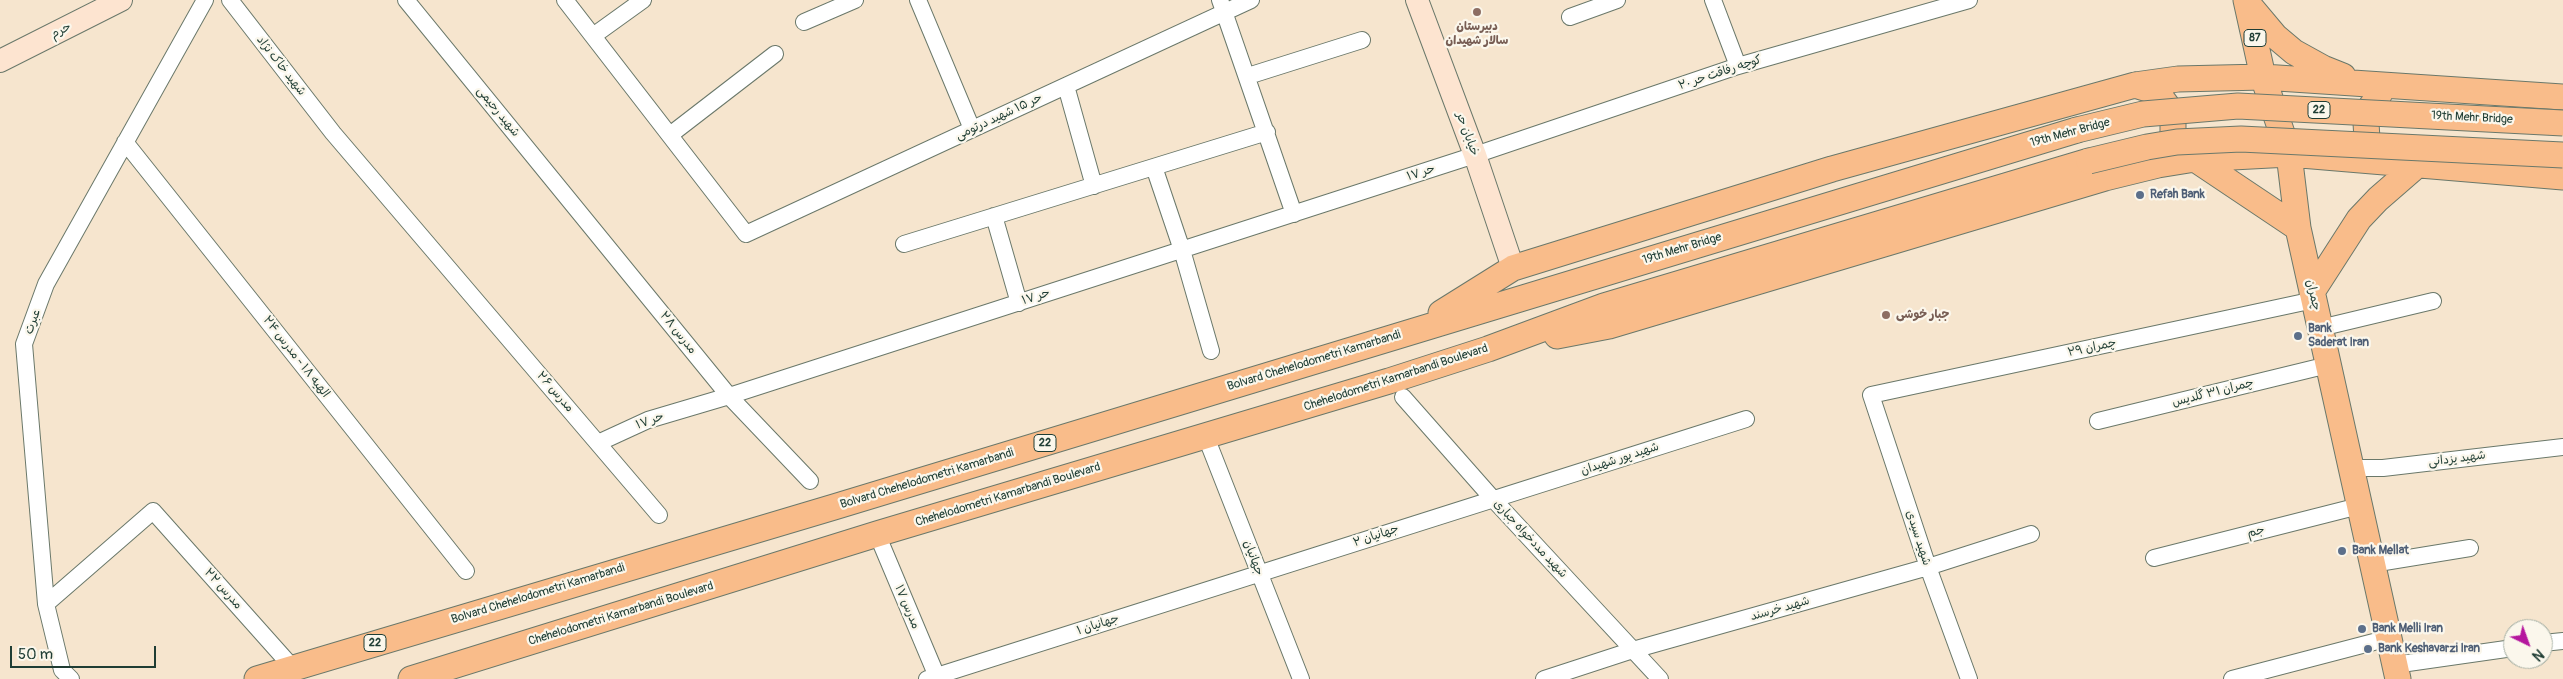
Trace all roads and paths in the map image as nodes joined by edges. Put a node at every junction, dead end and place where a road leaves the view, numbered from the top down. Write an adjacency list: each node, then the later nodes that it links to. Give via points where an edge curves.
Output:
1 (121, 0): 21 (street, حرم)
2 (206, 0): 34 (street, عبرت)
3 (230, 0): 52 (street, شهید خاک نژاد, via 333,133)
4 (406, 0): 44 (street, شهید رحیمی)
5 (565, 0): 18 (street)
6 (643, 0): 18 (street)
7 (855, 0): 17 (street)
8 (918, 0): 31 (street)
9 (1251, 0): 15 (street, حر ۱۵ شهید درتومی)
10 (1417, 0): 36 (street, خیابان حر)
11 (1617, 0): 16 (street)
12 (1713, 0): 22 (street)
13 (1969, 0): 22 (street, کوچه رفاقت حر ۲۰)
14 (2246, 1): 24 (main road, چمران / 87); 25 (main road, via 2275,36 2294,52 2323,68)
15 (1223, 6): 23 (street); 27 (street, حر ۱۵ شهید درتومی)
16 (1570, 16)
17 (804, 22)
18 (593, 36): 33 (street)
19 (1362, 40): 23 (street)
20 (774, 54): 33 (street)
21 (0, 61)
22 (1738, 66): 36 (street, کوچه رفاقت حر ۲۰)
23 (1248, 76): 32 (street)
24 (2264, 77): 25 (main road); 26 (main road, via 2178,79); 35 (main road, چمران)
25 (2362, 83): 28 (main road)
26 (2135, 85): 40 (main road, via 2160,96 2173,120 2169,148); 51 (main road, via 1832,169)
27 (1066, 86): 31 (street, حر ۱۵ شهید درتومی); 45 (street)
28 (2391, 86): 29 (main road); 39 (main road, via 2378,96 2366,123 2367,139)
29 (2563, 97)
30 (2563, 123): 53 (main road, 19th Mehr Bridge / 22, bridge, via 2238,106 2172,110 2078,130)
31 (972, 130): 33 (street, حر ۱۵ شهید درتومی, via 746,234)
32 (1267, 132): 42 (street); 46 (street)
33 (670, 135)
34 (126, 142): 81 (street, الهیه ۱۸ - مدرس ۲۴); 83 (street, عبرت, via 46,284 24,344)
35 (2289, 154): 38 (main road); 39 (main road); 48 (main road, چمران)
36 (1475, 155): 46 (street, حر ۱۷); 51 (street, خیابان حر)
37 (2563, 155): 59 (main road, Chehelodometri Kamarbandi Boulevard, bridge, via 2241,139 2155,146 2089,162 1604,306)
38 (2195, 159): 40 (main road); 48 (main road)
39 (2385, 164): 41 (main road)
40 (2158, 165): 59 (main road, via 2016,203 1609,326)
41 (2416, 166): 43 (main road); 54 (main road, via 2359,219)
42 (1154, 167): 45 (street); 50 (street)
43 (2563, 177)
44 (552, 179): 63 (street, مدرس ۲۸)
45 (1094, 186): 47 (street)
46 (1294, 214): 50 (street, حر ۱۷)
47 (994, 216): 49 (street); 56 (street)
48 (2298, 228): 54 (main road, چمران)
49 (904, 244)
50 (1182, 250): 56 (street, حر ۱۷); 60 (street)
51 (1513, 268): 58 (main road)
52 (450, 269): 68 (street, مدرس ۲۶)
53 (1595, 276): 58 (main road, Bolvard Chehelodometri Kamarbandi / 22)
54 (2313, 296): 57 (main road, چمران); 62 (street, چمران ۲۹)
55 (2433, 301): 57 (street)
56 (1019, 302): 63 (street, حر ۱۷)
57 (2320, 328): 61 (main road, چمران)
58 (1411, 332): 87 (main road, Bolvard Chehelodometri Kamarbandi / 22)
59 (1488, 349): 67 (main road, Chehelodometri Kamarbandi Boulevard)
60 (1210, 351)
61 (2328, 365): 66 (street, چمران ۳۱ گلدیس); 70 (main road, چمران)
62 (1871, 395): 80 (street, شهید سیدی)
63 (729, 396): 68 (street, حر ۱۷, via 648,420); 71 (street, مدرس ۲۸)
64 (1403, 397): 72 (street, شهید مددخواه جباری)
65 (1746, 418): 72 (street, شهید پور شهیدان)
66 (2098, 421)
67 (1206, 437): 75 (main road, Chehelodometri Kamarbandi Boulevard); 82 (street, جهانیان)
68 (598, 443): 74 (street, مدرس ۲۶)
69 (2563, 447): 70 (street, شهید یزدانی, via 2383,468)
70 (2351, 468): 73 (main road, چمران)
71 (810, 482)
72 (1493, 499): 82 (street, جهانیان ۲); 85 (street, شهید مددخواه جباری)
73 (2359, 506): 78 (street, جم); 79 (main road, چمران)
74 (659, 516)
75 (877, 534): 89 (street, مدرس ۱۷); 92 (main road, Chehelodometri Kamarbandi Boulevard)
76 (2030, 534): 80 (street, شهید خرسند)
77 (2470, 548): 79 (street)
78 (2154, 558)
79 (2372, 564): 84 (main road, چمران)
80 (1928, 567): 85 (street, شهید خرسند); 96 (street, شهید سیدی)
81 (466, 571)
82 (1259, 573): 89 (street, جهانیان ۱); 93 (street, جهانیان)
83 (46, 604): 87 (street, مدرس ۲۲, via 153,511); 90 (street, عبرت, via 62,670)
84 (2389, 638): 88 (main road, چمران); 97 (street)
85 (1633, 650): 94 (street, شهید خرسند); 95 (street, شهید مددخواه جباری)
86 (2503, 650): 88 (street)
87 (292, 668): 91 (main road, Bolvard Chehelodometri Kamarbandi / 22)
88 (2396, 672)
89 (934, 678)
90 (72, 679)
91 (257, 679)
92 (411, 679)
93 (1301, 679)
94 (1544, 679)
95 (1660, 679)
96 (1969, 679)
97 (2232, 679)

